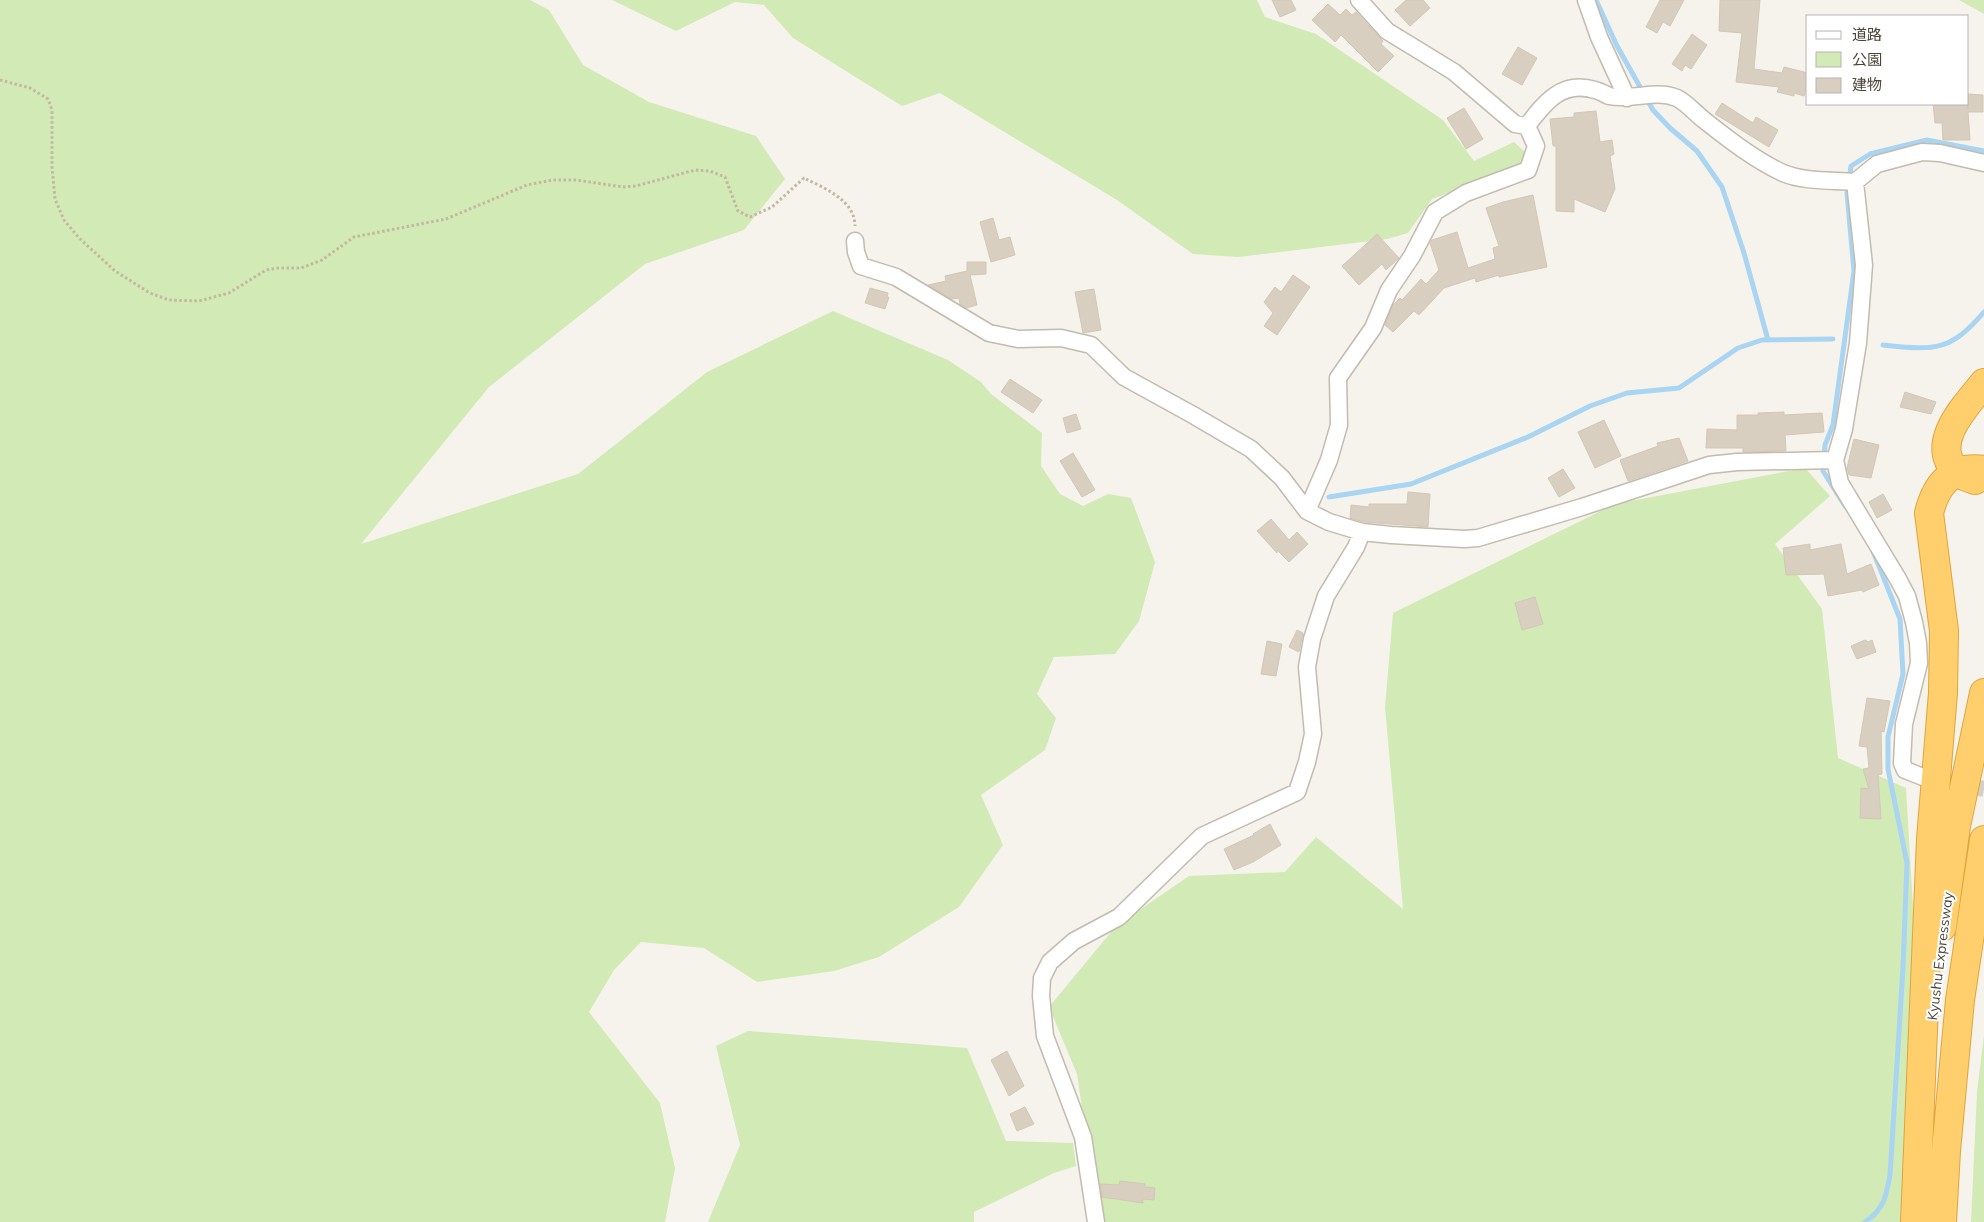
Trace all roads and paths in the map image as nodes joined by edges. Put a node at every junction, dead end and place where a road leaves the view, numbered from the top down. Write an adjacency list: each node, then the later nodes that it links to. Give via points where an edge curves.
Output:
1 (1359, 0): 5 (street, via 1387,31 1454,72 1515,124)
2 (1586, 0): 4 (street, via 1599,37)
3 (0, 80): 8 (path, via 30,88 48,99 52,110 55,199 64,220 115,272 150,293 169,300 199,301 229,293 266,270 302,268 322,260 354,237 446,219 527,185 552,180 623,187 695,170 710,171 725,177 738,211 750,217 772,207 804,178 846,203 855,221)
4 (1639, 96): 5 (street, via 1608,96 1596,90 1576,87 1554,94); 7 (street, via 1666,95 1679,99 1720,132 1785,173 1802,178)
5 (1527, 126): 13 (street, via 1536,146 1528,170 1466,193 1435,212 1412,256 1388,290 1372,328 1338,378 1339,425 1329,460)
6 (1984, 163): 7 (street, via 1922,152 1877,164)
7 (1855, 182): 10 (street, via 1864,266 1858,343 1844,429)
8 (855, 242): 13 (street, via 861,266 896,277 990,333 1018,339 1061,338 1091,344 1124,377 1251,450 1282,478)
9 (1984, 383): 11 (highway, via 1953,422 1948,436 1950,461)
10 (1827, 460): 14 (street, via 1709,465 1478,538); 16 (street, via 1898,579 1909,605 1919,663 1904,724 1902,763 1905,770)
11 (1971, 471): 12 (highway, via 1975,480); 21 (highway, via 1940,485 1929,513 1944,631 1943,684 1930,839)
12 (1984, 482)
13 (1307, 511): 14 (street)
14 (1362, 532): 20 (street, via 1326,596 1312,639 1307,667 1313,734 1297,792 1202,836 1119,917 1074,941 1050,962 1042,978 1045,1036 1082,1137)
15 (1984, 693): 21 (highway, Kyushu Expressway, via 1956,826 1937,964)
16 (1923, 777)
17 (1984, 840): 19 (highway, Kyushu Expressway)
18 (1984, 926): 19 (highway, via 1979,958)
19 (1960, 1000): 22 (highway, Kyushu Expressway)
20 (1096, 1222)
21 (1915, 1222)
22 (1942, 1222)

